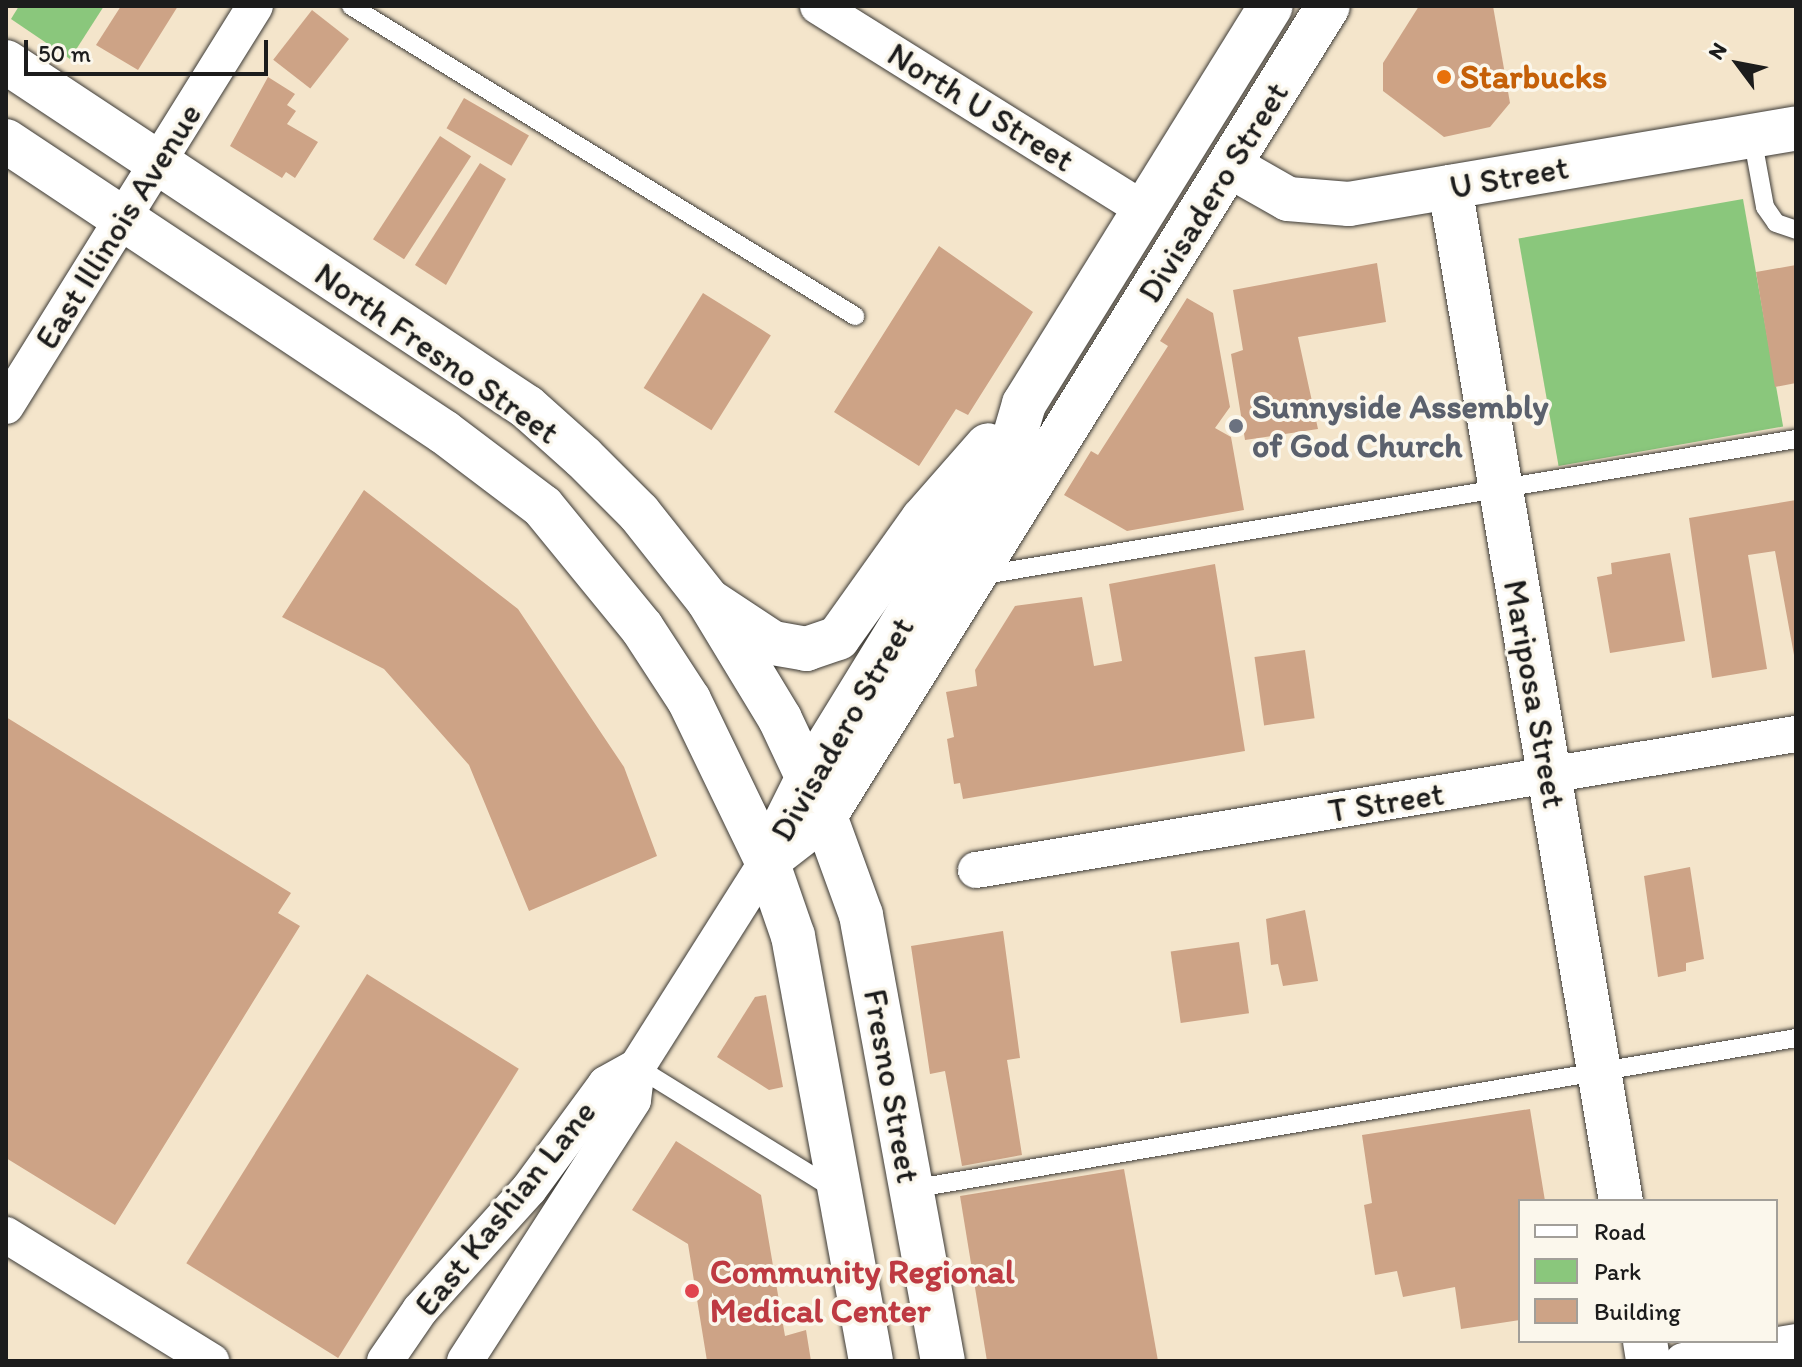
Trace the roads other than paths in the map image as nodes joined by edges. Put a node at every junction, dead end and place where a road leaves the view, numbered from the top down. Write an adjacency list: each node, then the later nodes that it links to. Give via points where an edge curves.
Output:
1 (255, 6): 11 (street, East Illinois Avenue)
2 (351, 6): 17 (lane)
3 (818, 6): 14 (street, North U Street)
4 (1271, 6): 14 (main road, Divisadero Street)
5 (1296, 6): 12 (main road, via 1288,28 1223,129 1221,143)
6 (1328, 6): 12 (main road, Divisadero Street)
7 (6, 62): 11 (main road, North Fresno Street)
8 (1796, 128): 9 (main road, U Street)
9 (1752, 136): 13 (main road, U Street); 16 (lane, via 1765,207 1776,223)
10 (6, 141): 15 (main road, North Fresno Street)
11 (157, 164): 15 (street, East Illinois Avenue); 24 (main road, North Fresno Street, via 527,407 639,513)
12 (1230, 166): 13 (main road, U Street, via 1288,199 1318,205); 21 (main road, Divisadero Street)
13 (1450, 187): 22 (main road, Mariposa Street)
14 (1144, 210): 18 (main road, Divisadero Street); 21 (main road, via 1149,217 1144,251 1072,377)
15 (123, 221): 19 (street, East Illinois Avenue); 28 (main road, North Fresno Street, via 444,432 543,507 642,628 689,700)
16 (1796, 230)
17 (855, 316)
18 (1024, 404): 24 (main road, via 923,519 838,638 806,649 773,643); 27 (main road, Divisadero Street, via 1012,445)
19 (6, 406)
20 (1796, 439): 22 (lane)
21 (1042, 470): 23 (main road, Divisadero Street)
22 (1501, 489): 23 (lane); 26 (main road, Mariposa Street)
23 (975, 577): 27 (main road, Divisadero Street)
24 (708, 600): 27 (main road, North Fresno Street, via 757,678)
25 (1796, 734): 26 (street, T Street)
26 (1549, 775): 29 (street, T Street); 32 (main road, Mariposa Street)
27 (817, 796): 28 (main road, Divisadero Street); 33 (main road, Fresno Street, via 861,915)
28 (767, 861): 31 (street, East Kashian Lane); 34 (main road, Fresno Street, via 793,936)
29 (976, 870)
30 (1796, 1038): 32 (lane)
31 (637, 1067): 34 (lane); 39 (street, East Kashian Lane, via 606,1084 529,1189 420,1310); 40 (street, East Kashian Lane, via 633,1100)
32 (1599, 1071): 33 (lane); 35 (main road, Mariposa Street)
33 (911, 1189): 42 (main road, Fresno Street)
34 (841, 1194): 41 (main road, Fresno Street)
35 (1621, 1199)
36 (6, 1235): 38 (street)
37 (1796, 1342): 43 (street)
38 (211, 1361)
39 (385, 1361)
40 (465, 1361)
41 (871, 1361)
42 (943, 1361)
43 (1683, 1361)

